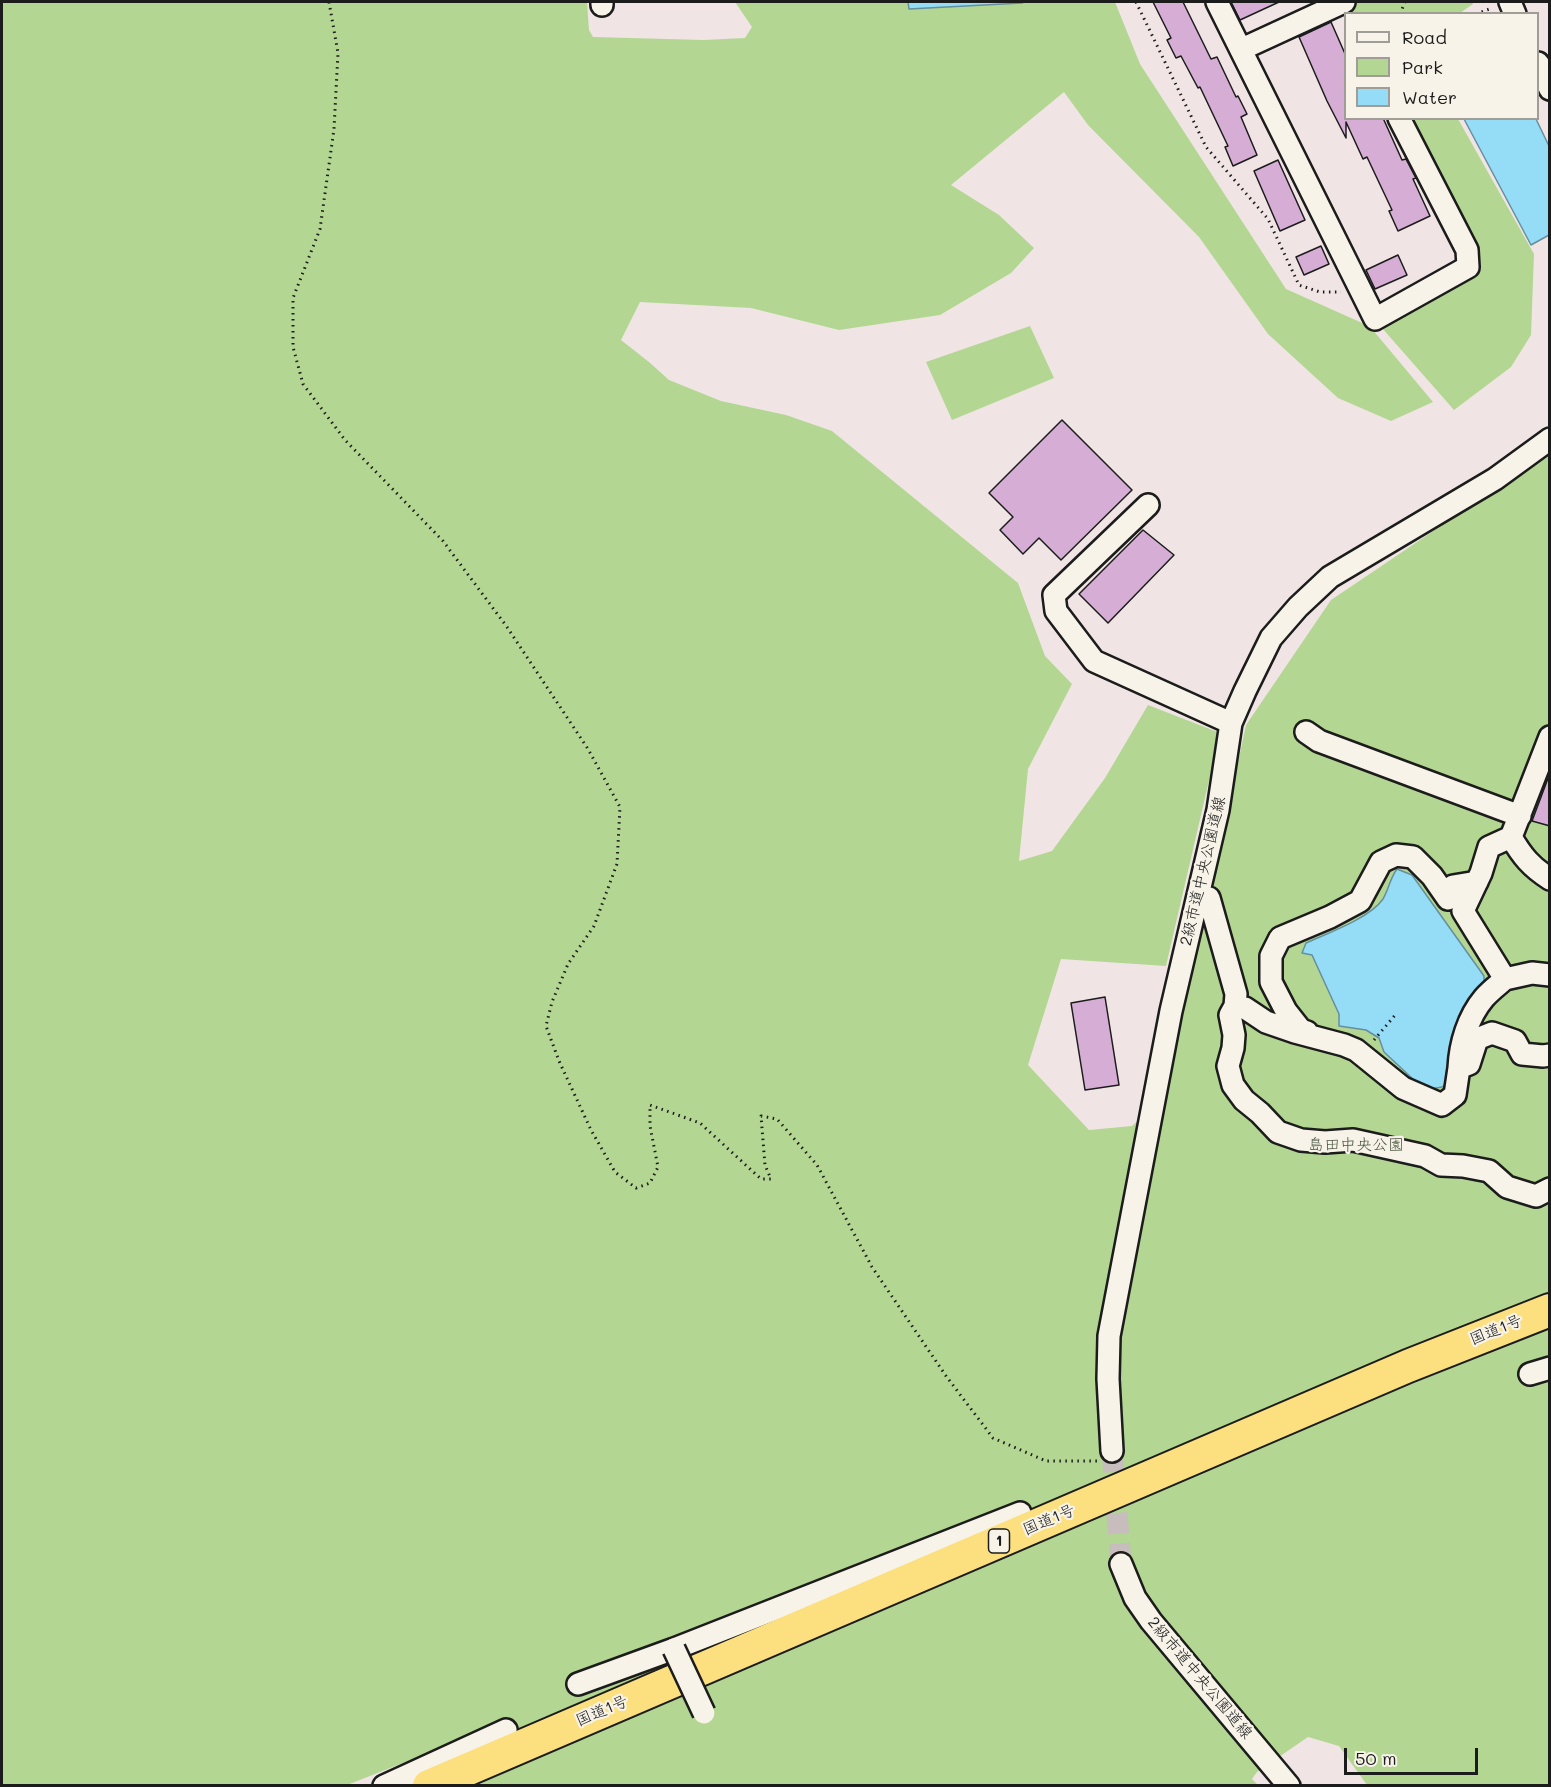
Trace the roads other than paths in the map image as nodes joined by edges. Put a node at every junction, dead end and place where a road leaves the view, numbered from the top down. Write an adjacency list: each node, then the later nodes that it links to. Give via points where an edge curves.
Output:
1 (1217, 2): 3 (street)
2 (1343, 7): 3 (street)
3 (1242, 49): 4 (street, via 1375,319 1468,267 1467,250)
4 (1400, 120)
5 (1550, 439): 7 (street, 2級市道中央公園道線, via 1495,479 1330,577 1271,638)
6 (1148, 505): 7 (street, via 1054,595 1056,610 1094,661)
7 (1231, 723): 23 (street, 2級市道中央公園道線, via 1218,810 1171,1011 1109,1336)
8 (1306, 732): 10 (street, via 1319,741)
9 (1550, 737): 10 (street)
10 (1520, 816): 11 (street)
11 (1511, 837): 12 (street, via 1534,869); 14 (street, via 1489,847 1477,882)
12 (1550, 879)
13 (1209, 898): 17 (street, via 1236,994)
14 (1455, 905): 16 (street); 18 (street, via 1413,857 1396,855 1381,862 1360,901 1280,938 1271,956 1271,982 1301,1030)
15 (1550, 975): 16 (street, via 1532,973)
16 (1505, 979): 20 (street, via 1484,997 1472,1016)
17 (1235, 1006): 18 (street, via 1266,1022); 21 (street, via 1230,1015 1234,1035 1228,1066 1233,1085 1278,1132 1301,1140 1353,1140 1425,1156 1441,1165 1489,1171 1507,1186)
18 (1318, 1038): 20 (street, via 1356,1050 1403,1088 1442,1105 1455,1095)
19 (1550, 1055): 20 (street, via 1522,1054 1515,1041 1492,1033 1477,1039 1469,1064)
20 (1459, 1068)
21 (1545, 1196)
22 (1550, 1310): 30 (highway, 国道1号 / 1, via 1398,1370)
23 (1107, 1456)
24 (1020, 1513): 26 (street)
25 (1121, 1564): 32 (street, 2級市道中央公園道線, via 1135,1598 1151,1621)
26 (674, 1648): 27 (street); 28 (street, bridge)
27 (578, 1684)
28 (704, 1713)
29 (506, 1730): 31 (street)
30 (438, 1782)
31 (384, 1785)
32 (1289, 1785)

